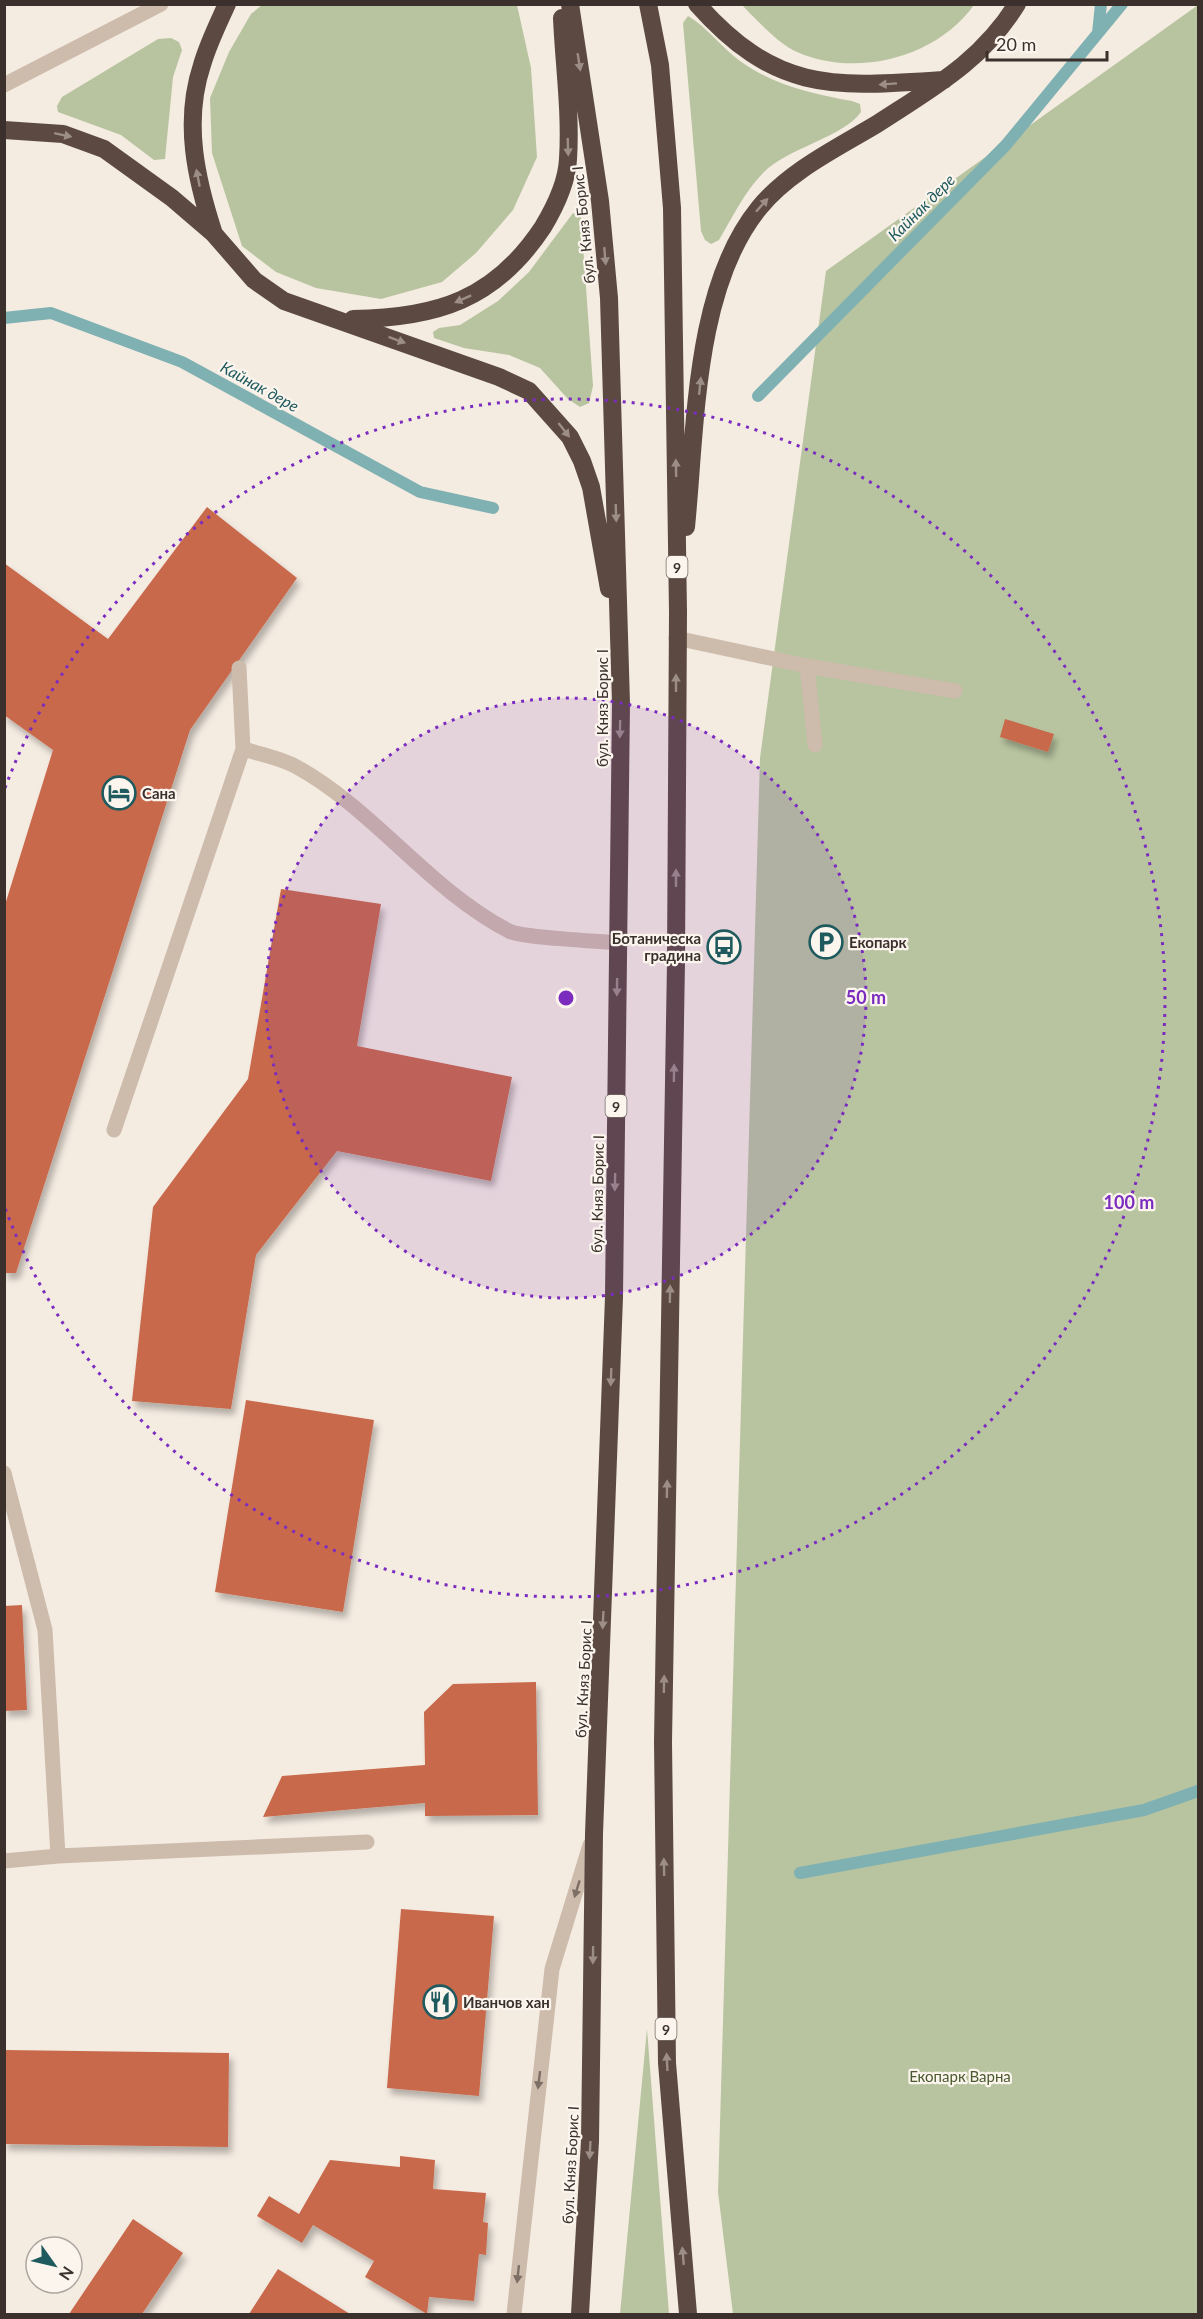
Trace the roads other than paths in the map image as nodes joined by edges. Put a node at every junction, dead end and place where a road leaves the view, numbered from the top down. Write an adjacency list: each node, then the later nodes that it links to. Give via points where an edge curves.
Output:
1 (161, 4): 9 (street)
2 (227, 4): 11 (highway, one-way to 2, via 201,194 193,148 194,106 201,66)
3 (562, 4): 12 (highway, one-way to 12, via 568,160 558,197 530,247 504,273 443,308 412,316)
4 (570, 4): 15 (highway, бул. Княз Борис I / 9, one-way to 15, via 600,201 609,298)
5 (648, 4): 13 (highway, 9, one-way to 5, via 672,208 660,65)
6 (697, 4): 8 (highway, one-way to 6, via 838,84 797,76 761,60 735,42)
7 (1017, 4): 8 (highway, via 1002,30)
8 (946, 80): 13 (highway, one-way to 8, via 705,341 729,256 760,207 778,189)
9 (4, 85)
10 (4, 130): 11 (highway, one-way to 11, via 63,134 104,148 140,172)
11 (214, 234): 12 (highway, via 254,280 284,301)
12 (342, 320): 15 (highway, one-way to 15, via 499,377 529,391 549,412 570,437 591,488)
13 (678, 612): 14 (highway, 9)
14 (676, 638): 16 (street); 30 (highway, 9, one-way to 14, via 667,2063 663,1742 676,962)
15 (620, 650): 21 (highway, бул. Княз Борис I / 9, one-way to 21)
16 (807, 666): 18 (street); 19 (street)
17 (239, 668): 20 (street)
18 (955, 692)
19 (815, 745)
20 (243, 749): 21 (street, via 294,765 347,801 409,858 511,932); 22 (street)
21 (618, 943): 24 (highway, бул. Княз Борис I / 9, one-way to 24, via 613,1309)
22 (114, 1130)
23 (4, 1473): 26 (street, via 45,1630)
24 (594, 1834): 28 (street, one-way to 28, via 552,1969); 29 (highway, бул. Княз Борис I / 9, one-way to 29, via 590,2141)
25 (367, 1842): 26 (street)
26 (58, 1856): 27 (street)
27 (4, 1861)
28 (514, 2314)
29 (580, 2314)
30 (688, 2314)

